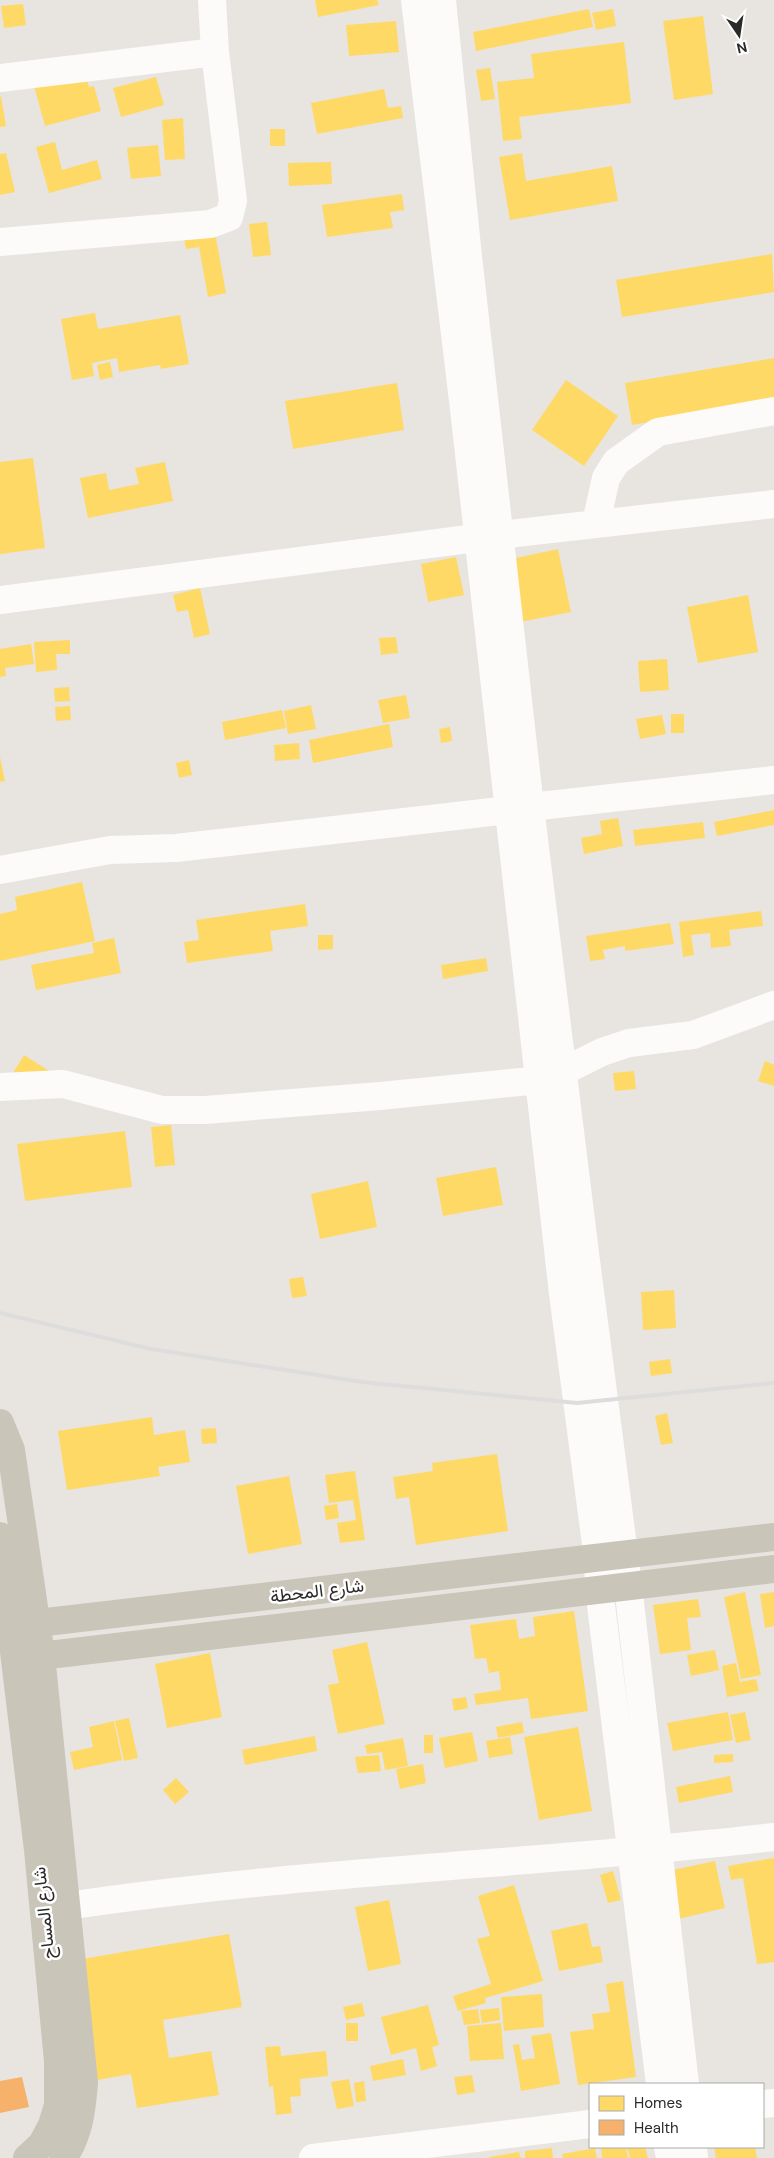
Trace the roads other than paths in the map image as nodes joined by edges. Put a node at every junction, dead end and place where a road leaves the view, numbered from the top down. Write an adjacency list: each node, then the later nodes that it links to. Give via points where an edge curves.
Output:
1 (212, 0): 4 (street)
2 (415, 0): 10 (street)
3 (442, 0): 10 (street, via 484,390)
4 (215, 52): 5 (street); 6 (street, via 233,201 229,217 210,224)
5 (0, 78)
6 (0, 242)
7 (774, 411): 9 (street, via 658,432 616,462 606,478)
8 (774, 504): 9 (street)
9 (596, 523): 10 (street)
10 (488, 537): 11 (street); 13 (street)
11 (0, 600)
12 (774, 780): 13 (street)
13 (520, 809): 14 (street, via 176,848 110,850); 16 (street)
14 (0, 870)
15 (774, 1005): 16 (street, via 693,1035 629,1043)
16 (552, 1076): 17 (street, via 380,1096 206,1110 162,1110 63,1084); 22 (street, via 585,1253); 23 (street, via 563,1294)
17 (0, 1087)
18 (0, 1423): 19 (main road)
19 (6, 1448): 27 (main road, via 28,1556)
20 (0, 1536): 27 (main road)
21 (774, 1537): 22 (main road, شارع المحطة)
22 (624, 1554): 23 (main road, شارع المحطة); 25 (street)
23 (598, 1558): 26 (street); 27 (main road, شارع المحطة)
24 (774, 1569): 25 (main road, شارع المحطة)
25 (628, 1585): 26 (main road, شارع المحطة); 30 (street)
26 (599, 1589): 28 (main road, شارع المحطة); 31 (street)
27 (24, 1625): 28 (main road)
28 (28, 1657): 32 (main road, شارع المساح); 36 (main road, شارع المساح, via 59,2083 58,2105 52,2124 42,2144)
29 (774, 1837): 30 (street)
30 (660, 1850): 31 (street); 34 (street)
31 (631, 1853): 32 (street, via 235,1884); 33 (street)
32 (67, 1906): 37 (main road, شارع المساح, via 84,2083 76,2132)
33 (660, 2083)
34 (686, 2083)
35 (589, 2124): 38 (street)
36 (27, 2158)
37 (63, 2158)
38 (313, 2158)

